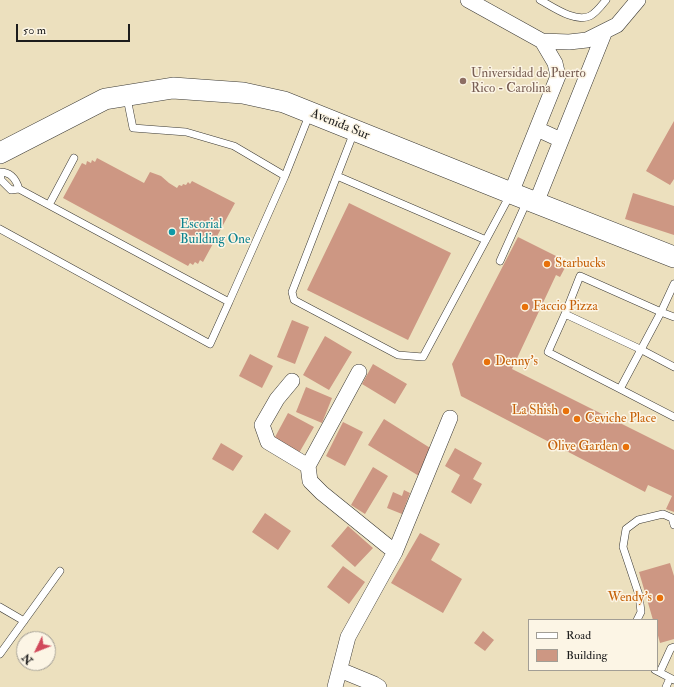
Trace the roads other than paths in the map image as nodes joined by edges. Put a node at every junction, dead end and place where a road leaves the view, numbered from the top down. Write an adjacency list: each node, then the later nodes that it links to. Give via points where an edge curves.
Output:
1 (468, 0): 6 (street)
2 (540, 0): 3 (lane, via 577,18 590,16)
3 (606, 0)
4 (638, 0): 5 (street, via 617,25)
5 (605, 31): 6 (street, via 587,40); 11 (street)
6 (542, 41): 9 (street, via 555,63 558,76)
7 (126, 96): 8 (street, Avenida Sur, via 174,88 243,93 284,102); 12 (street, Avenida Sur, via 105,99); 15 (lane, via 133,128 186,132 234,146)
8 (311, 113): 10 (street, Avenida Sur); 15 (lane)
9 (537, 128): 11 (street); 17 (street)
10 (354, 130): 16 (lane); 17 (street, Avenida Sur)
11 (561, 140): 17 (street)
12 (0, 153)
13 (74, 158): 18 (lane)
14 (0, 172): 18 (lane, via 1,180 11,190 19,189)
15 (285, 176): 24 (lane)
16 (337, 176): 20 (lane); 20 (lane, via 292,292 294,300 398,354 423,357)
17 (525, 198): 20 (lane); 21 (street, Avenida Sur); 22 (lane)
18 (49, 205): 24 (lane)
19 (0, 229): 24 (lane, via 210,344)
20 (486, 240)
21 (674, 257)
22 (500, 261)
23 (674, 284): 25 (lane)
24 (229, 302)
25 (661, 312): 26 (lane, via 580,276); 27 (lane); 28 (lane)
26 (565, 314): 28 (lane); 32 (lane, via 548,352)
27 (674, 317)
28 (640, 349): 29 (lane); 32 (lane)
29 (674, 367)
30 (359, 372): 35 (street)
31 (292, 381): 35 (street, via 262,425 268,442)
32 (620, 389): 33 (lane)
33 (674, 417)
34 (450, 418): 37 (street)
35 (308, 466): 37 (street, via 310,480 322,493)
36 (674, 525): 40 (lane, via 672,518 663,514 638,520 626,529 623,547 639,595 641,612)
37 (395, 552): 45 (street, via 348,637)
38 (60, 571): 41 (lane)
39 (0, 607): 41 (lane)
40 (638, 619)
41 (24, 621): 43 (lane)
42 (674, 647): 44 (lane)
43 (0, 654)
44 (658, 669)
45 (340, 670): 48 (street); 49 (street)
46 (657, 671): 47 (lane)
47 (672, 679): 50 (lane)
48 (335, 687)
49 (379, 687)
50 (666, 687)

